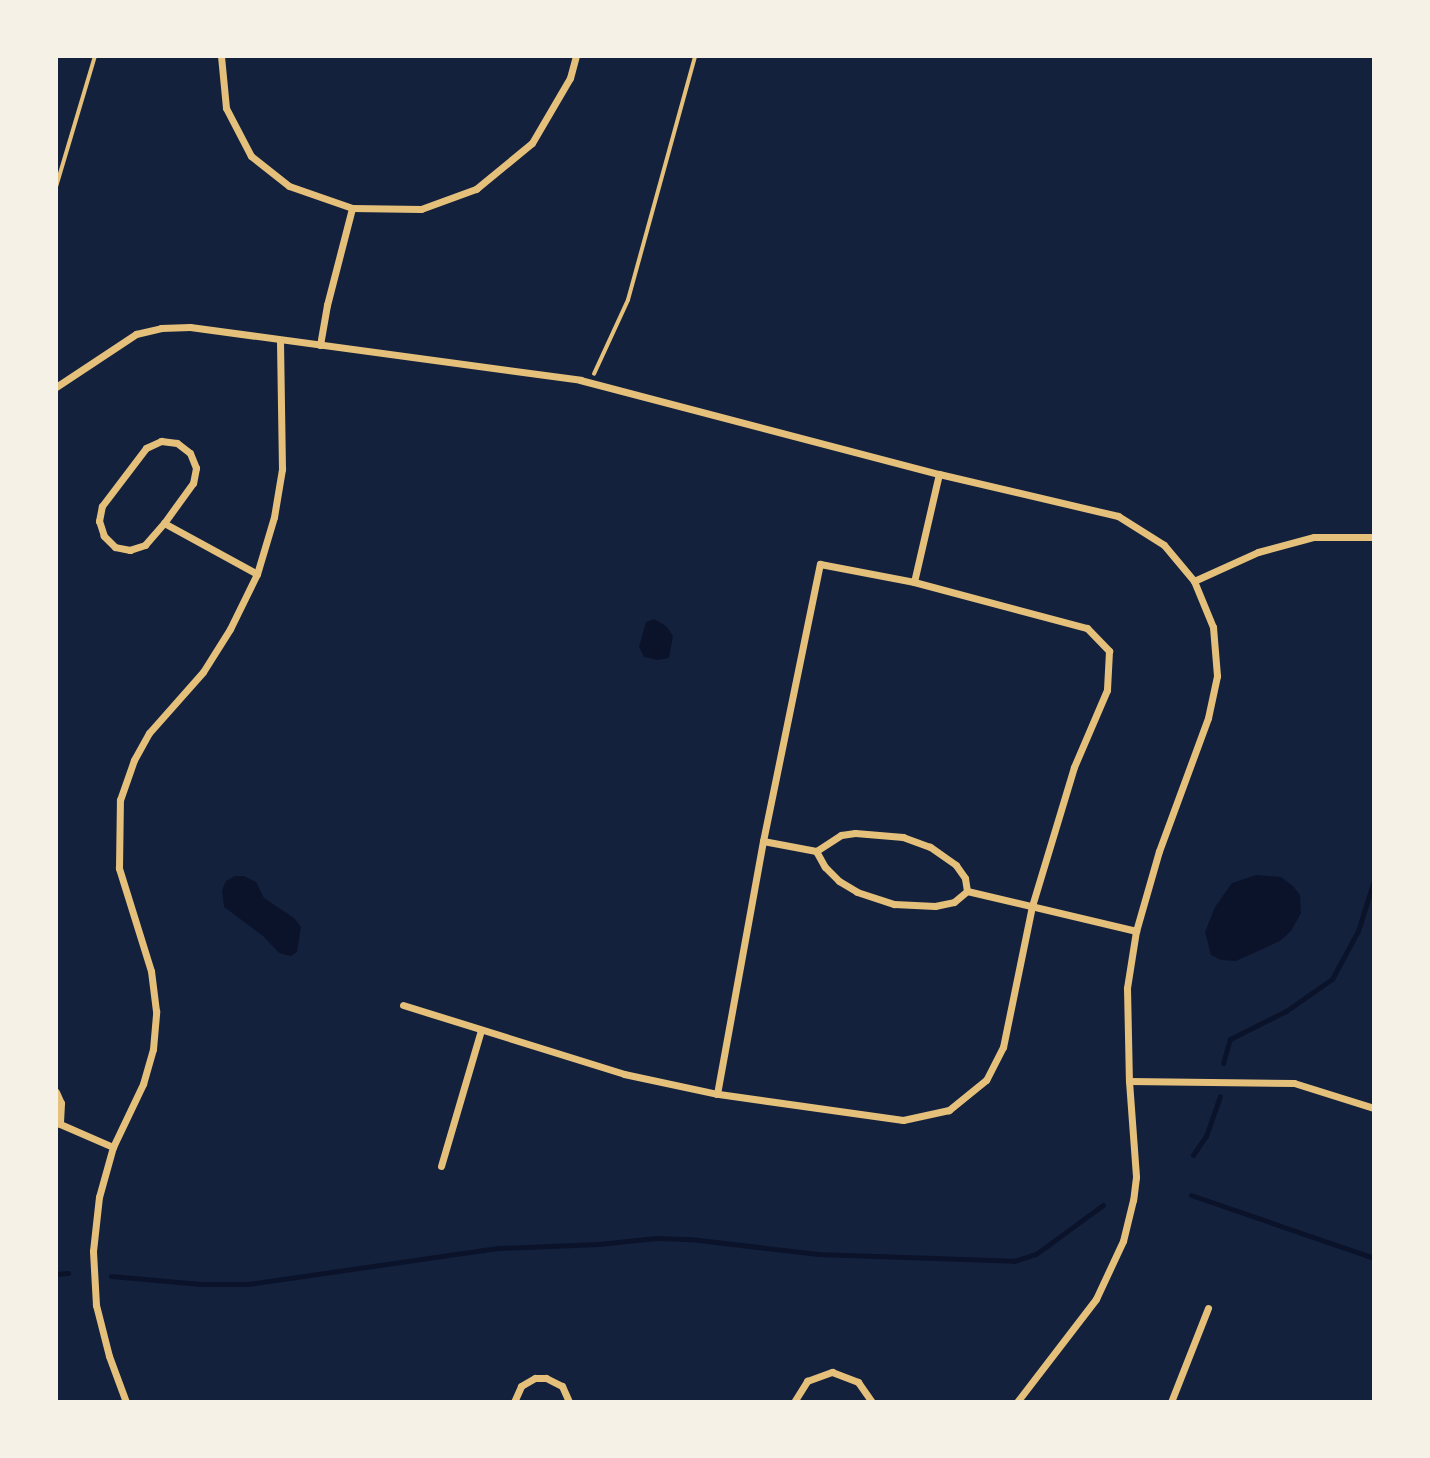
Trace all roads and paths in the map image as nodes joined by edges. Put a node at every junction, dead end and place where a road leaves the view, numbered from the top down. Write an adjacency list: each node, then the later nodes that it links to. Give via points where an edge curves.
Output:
1 (95, 56): 5 (path)
2 (221, 56): 6 (street, via 226,108 251,156 289,186)
3 (576, 56): 6 (street, via 570,78 532,143 476,189 421,209)
4 (695, 56): 9 (path, via 628,300)
5 (56, 187)
6 (352, 208): 8 (street)
7 (280, 340): 8 (street); 10 (street, via 190,327 161,328 136,334); 14 (street, via 282,469)
8 (320, 345): 9 (street)
9 (591, 383): 11 (street)
10 (56, 387)
11 (939, 474): 15 (street, via 1118,516 1164,545); 16 (street)
12 (164, 523): 12 (street, via 193,484 196,468 190,453 177,443 161,441 146,448 102,506 99,521 104,536 115,547 130,550 145,545); 14 (street)
13 (1374, 537): 15 (street, via 1314,537 1258,552)
14 (257, 573): 29 (street, via 204,672 149,733 120,800 119,868 151,971 156,1011 144,1084)
15 (1194, 581): 21 (street, via 1213,627 1217,676 1208,718 1158,851)
16 (914, 582): 17 (street, via 820,564); 20 (street, via 1087,628 1109,651 1107,690 1074,767)
17 (763, 841): 18 (street); 26 (street)
18 (816, 851): 19 (street, via 839,881 894,904 935,906 954,902); 19 (street, via 855,832 903,837 956,864)
19 (967, 891): 20 (street)
20 (1032, 905): 21 (street); 26 (street, via 1003,1047 986,1080 949,1110 903,1120)
21 (1136, 931): 24 (street, via 1127,988)
22 (403, 1005): 23 (street)
23 (481, 1030): 26 (street, via 624,1074); 30 (street)
24 (1129, 1081): 27 (street, via 1294,1083); 37 (street, via 1136,1177 1123,1241 1096,1299)
25 (56, 1092): 28 (street, via 61,1103)
26 (717, 1094)
27 (1374, 1108)
28 (58, 1125): 29 (street)
29 (113, 1147): 32 (street, via 99,1197 93,1251 96,1305)
30 (441, 1166)
31 (1208, 1308): 38 (street)
32 (126, 1402)
33 (514, 1402): 34 (street, via 521,1386 534,1378 562,1386)
34 (569, 1402)
35 (794, 1402): 36 (street, via 807,1381 832,1373 858,1382)
36 (872, 1402)
37 (1017, 1402)
38 (1171, 1402)

